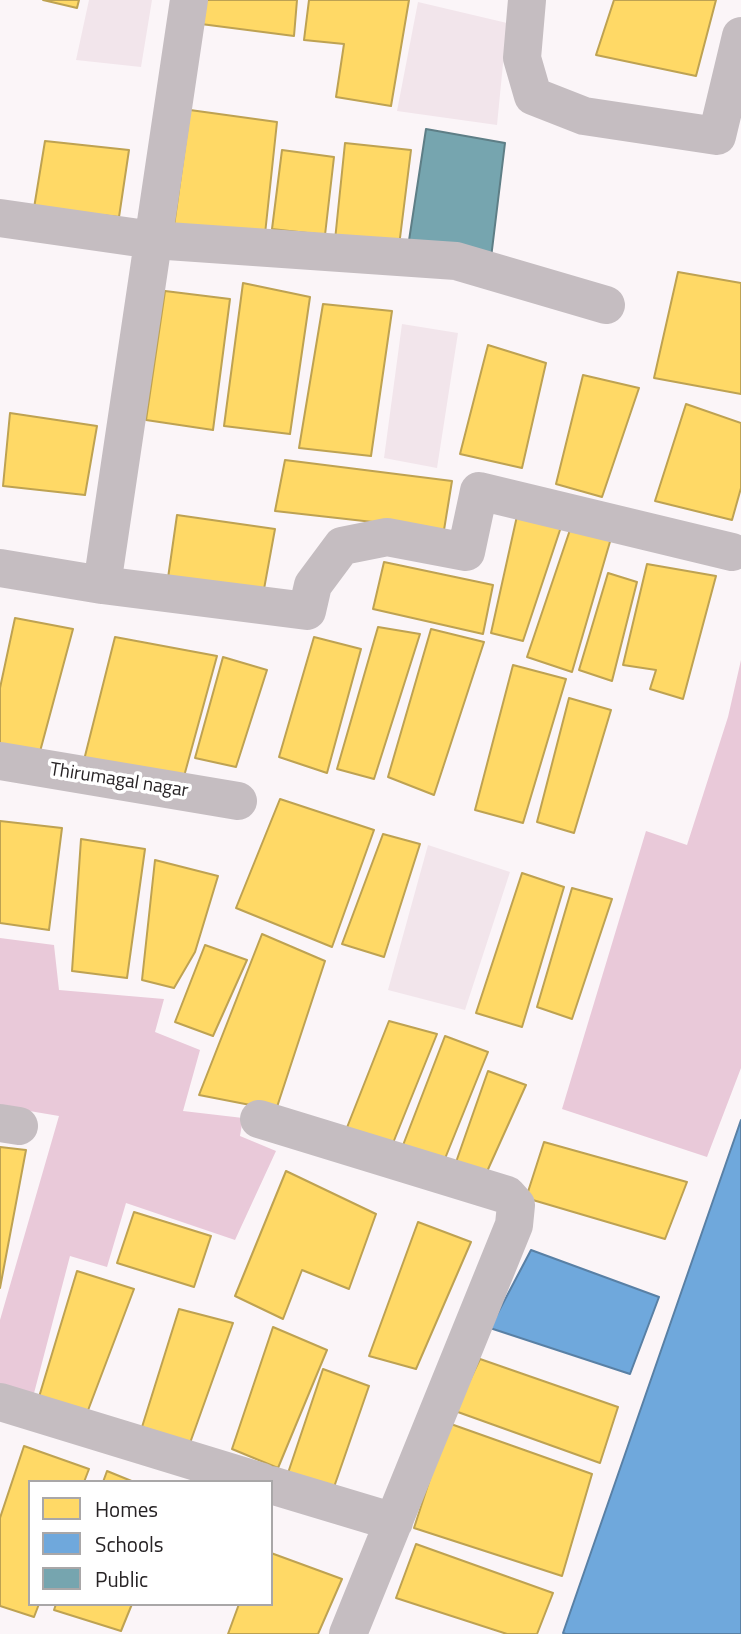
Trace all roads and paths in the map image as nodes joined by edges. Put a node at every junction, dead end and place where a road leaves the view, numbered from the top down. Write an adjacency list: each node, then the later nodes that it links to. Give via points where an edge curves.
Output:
1 (190, 0): 5 (street)
2 (527, 0): 3 (street, via 522,58 533,96 584,116 717,136)
3 (741, 36)
4 (0, 218): 5 (street)
5 (153, 240): 6 (street, via 456,261); 9 (street)
6 (606, 305)
7 (732, 552): 9 (street, via 479,491 466,552 387,537 342,545 313,585 307,611)
8 (0, 568): 9 (street)
9 (102, 585)
10 (0, 761): 11 (street, Thirumagal nagar)
11 (238, 801)
12 (259, 1119): 16 (street, via 507,1195 516,1205 514,1225)
13 (0, 1402): 14 (street)
14 (255, 1480)
15 (273, 1486): 16 (street)
16 (394, 1522): 17 (street)
17 (348, 1634)

